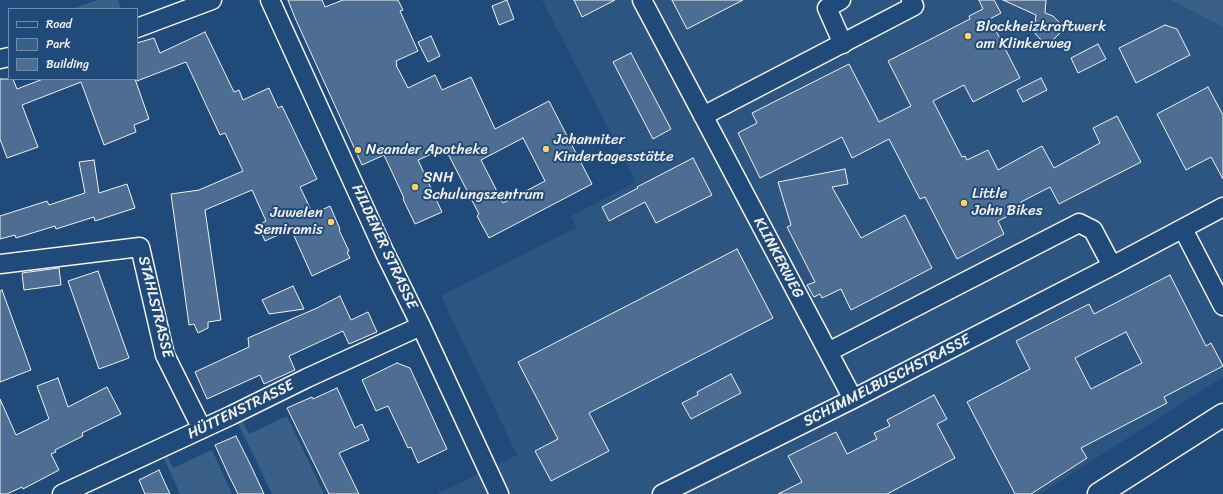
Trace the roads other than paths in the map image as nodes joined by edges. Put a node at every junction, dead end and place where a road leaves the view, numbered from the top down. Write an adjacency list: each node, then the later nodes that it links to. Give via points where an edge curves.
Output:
1 (212, 0): 6 (street)
2 (270, 0): 14 (street, HILDENER STRASSE)
3 (642, 0): 8 (street, KLINKERWEG)
4 (841, 0): 7 (street, via 827,8)
5 (911, 0): 7 (street, via 914,6)
6 (138, 28)
7 (843, 44): 8 (street)
8 (703, 116): 15 (street, KLINKERWEG)
9 (1223, 207): 10 (street, SCHIMMELBUSCHSTRASSE)
10 (1183, 229): 12 (street, SCHIMMELBUSCHSTRASSE); 13 (street)
11 (0, 264): 18 (street, STAHLSTRASSE, via 140,247 165,355)
12 (1112, 266): 15 (street, via 1093,230 1079,223); 16 (street, SCHIMMELBUSCHSTRASSE)
13 (1223, 306)
14 (421, 326): 18 (street, HÜTTENSTRASSE); 20 (street, HILDENER STRASSE)
15 (828, 352): 16 (street, KLINKERWEG)
16 (853, 399): 21 (street, SCHIMMELBUSCHSTRASSE)
17 (1223, 415): 22 (main road)
18 (202, 429): 19 (street, HÜTTENSTRASSE)
19 (62, 494)
20 (499, 494)
21 (662, 494)
22 (1099, 494)

